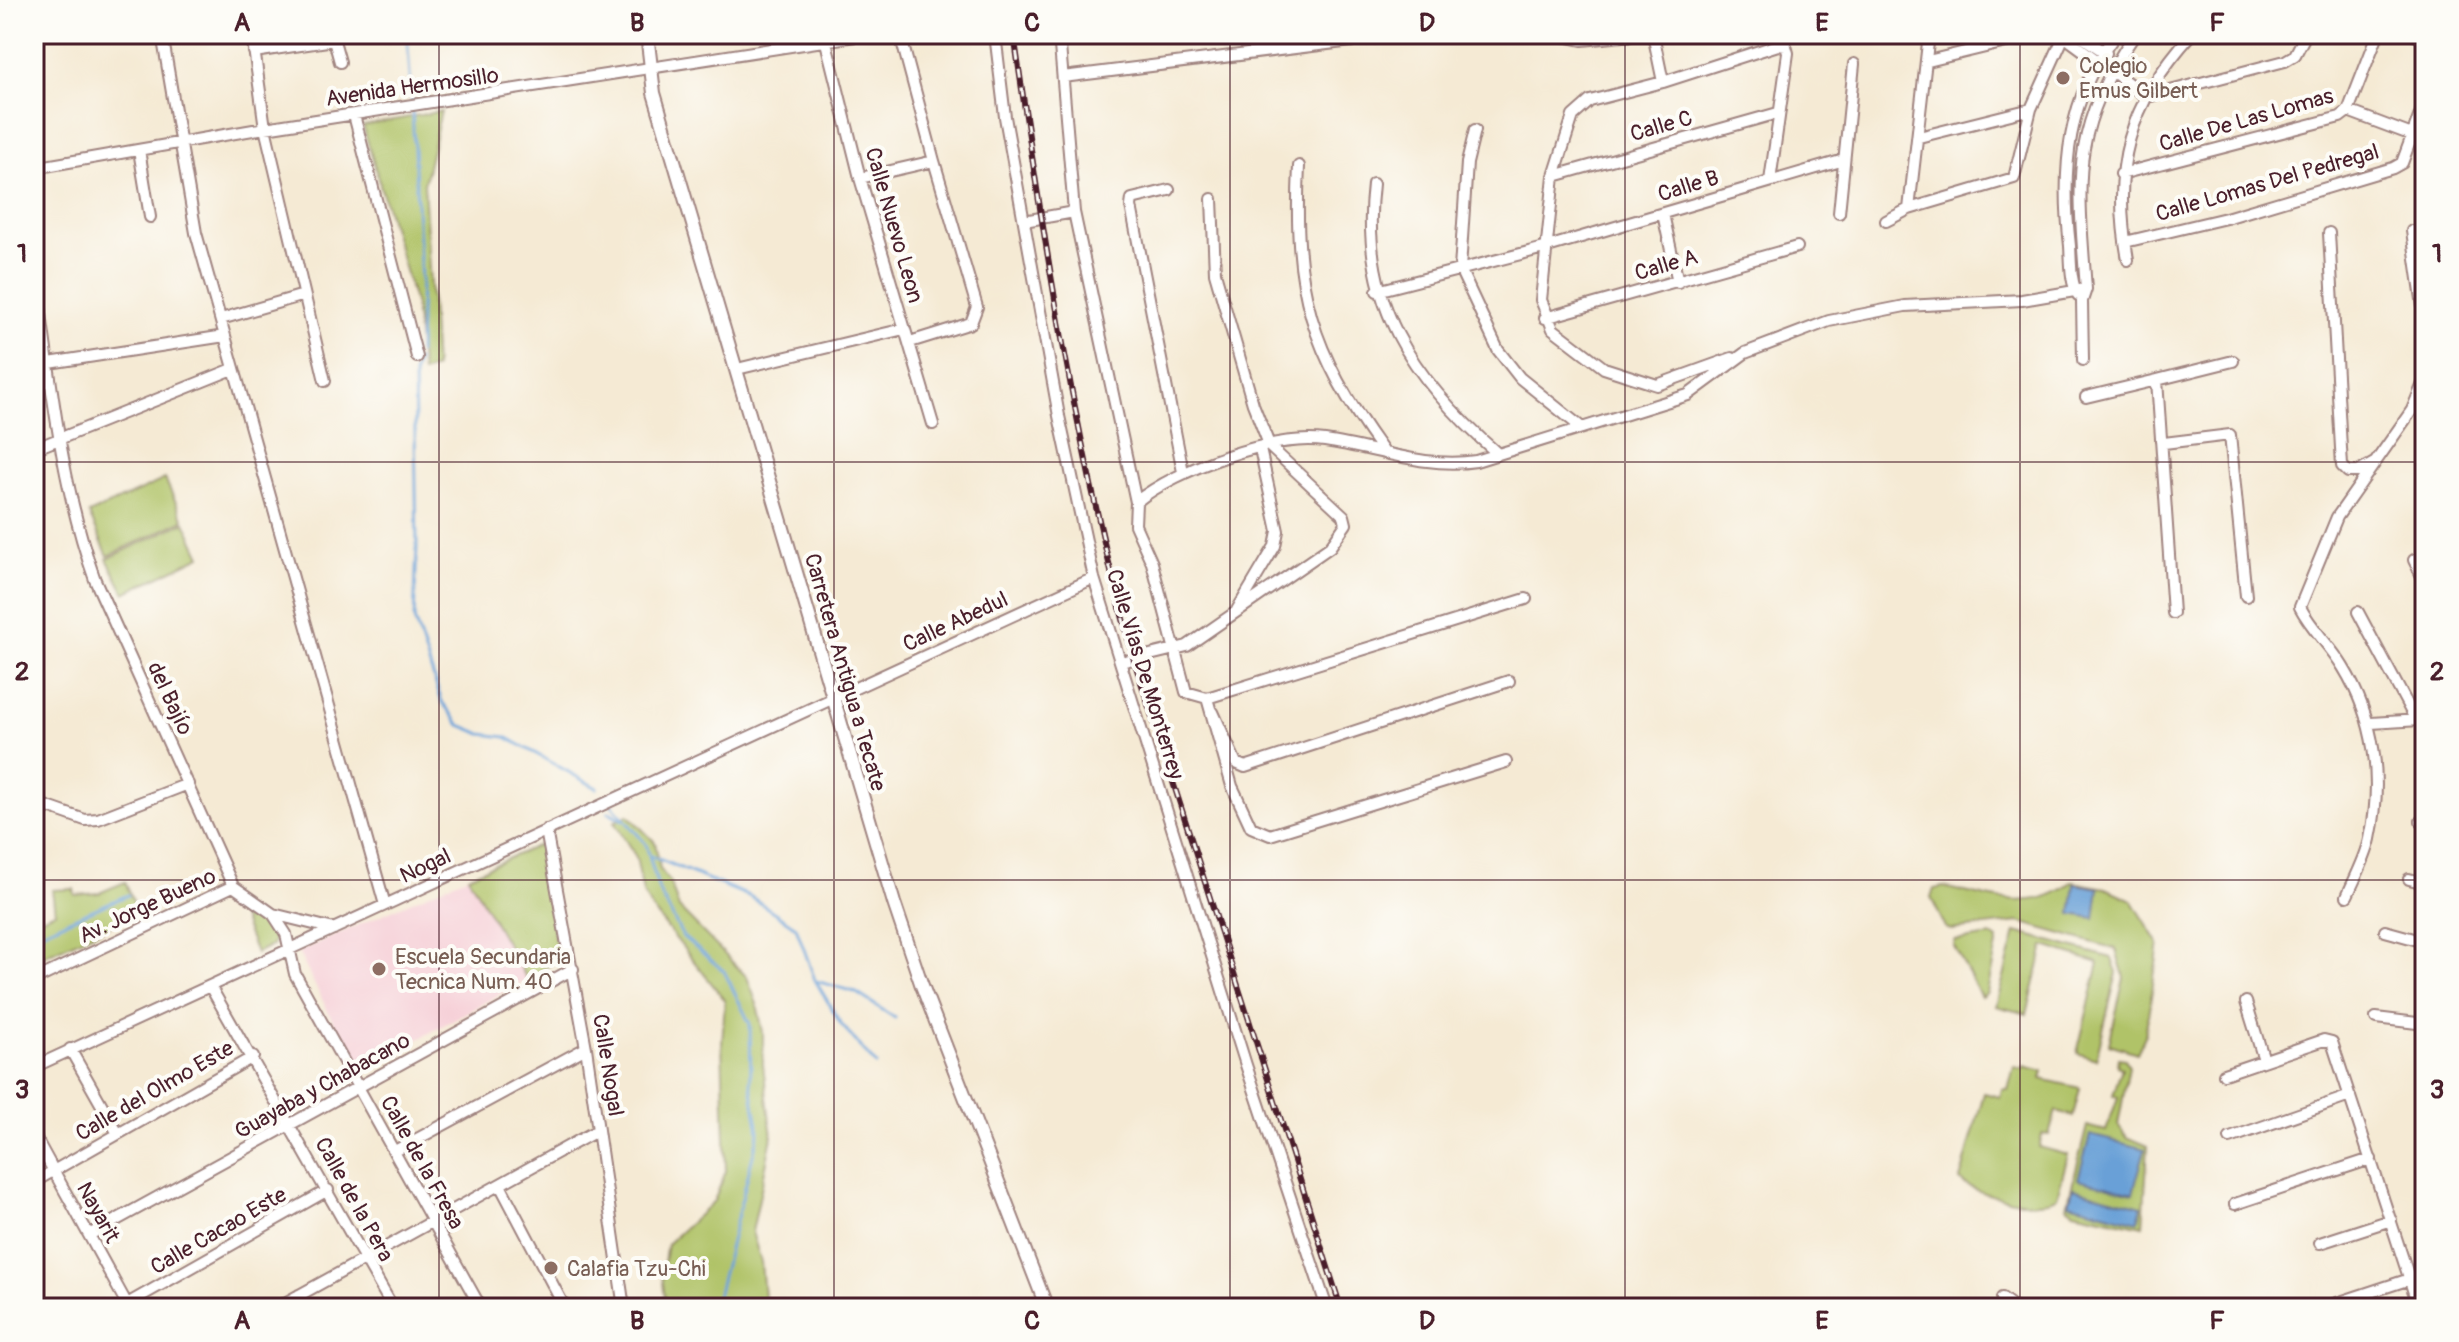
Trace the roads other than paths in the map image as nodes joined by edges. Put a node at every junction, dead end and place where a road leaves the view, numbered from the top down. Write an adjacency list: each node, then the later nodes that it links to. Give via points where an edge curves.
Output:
1 (162, 34): 46 (street)
2 (252, 34): 26 (street)
3 (647, 34): 32 (main road, Carretera Antigua a Tecate)
4 (868, 34): 23 (street, Avenida Hermosillo)
5 (900, 34): 49 (street)
6 (995, 34): 64 (street, Calle Vías De Monterrey)
7 (1059, 34): 34 (street)
8 (1408, 34): 34 (street)
9 (1553, 34): 10 (street, via 1582,40)
10 (1645, 34)
11 (1653, 34): 35 (street)
12 (1929, 34): 27 (street)
13 (2039, 34): 27 (street)
14 (2078, 34): 25 (street)
15 (2116, 34): 25 (street)
16 (2135, 34): 28 (street)
17 (2192, 34): 36 (street)
18 (2306, 34): 36 (street, via 2295,55 2285,61)
19 (2378, 34): 39 (street, Calle De Las Lomas)
20 (2412, 34): 24 (street)
21 (2063, 35): 30 (street); 38 (street)
22 (333, 37): 26 (street); 29 (street)
23 (825, 38): 32 (street, Avenida Hermosillo); 54 (street, Calle Nuevo Leon)
24 (2425, 40)
25 (2103, 50): 28 (street); 30 (street)
26 (254, 52): 42 (street)
27 (1928, 61): 45 (street)
28 (2116, 61): 33 (street)
29 (340, 62)
30 (2095, 62): 33 (street); 75 (street, via 2076,110 2065,162 2065,203)
31 (1854, 64): 48 (street)
32 (651, 71): 41 (street, Avenida Hermosillo); 90 (main road, Carretera Antigua a Tecate)
33 (2114, 73): 36 (street); 75 (street, via 2089,124 2079,162)
34 (1063, 77): 60 (street)
35 (1663, 82): 40 (street, via 1786,46); 53 (street, via 1579,107)
36 (2147, 97): 52 (street, via 2129,133)
37 (2425, 101): 44 (street, Calle Lomas Del Pedregal)
38 (2031, 109): 45 (street); 59 (street, via 2014,178)
39 (2348, 111): 44 (street); 52 (street, Calle De Las Lomas)
40 (1778, 113): 53 (street, Calle C); 55 (street)
41 (354, 115): 42 (street, Avenida Hermosillo); 85 (street)
42 (265, 128): 46 (street, Avenida Hermosillo); 77 (street)
43 (1475, 130): 73 (street, via 1467,163)
44 (2412, 135): 68 (street, Calle Lomas Del Pedregal, via 2402,163 2393,168)
45 (1919, 137): 59 (street)
46 (179, 143): 47 (street, Avenida Hermosillo); 79 (street, via 196,233)
47 (139, 150): 51 (street, Avenida Hermosillo); 63 (street)
48 (1844, 160): 55 (street, Calle B); 61 (street)
49 (934, 161): 54 (street); 83 (street, via 976,317)
50 (1299, 166): 101 (street, via 1296,226 1306,307 1333,376)
51 (34, 168)
52 (2121, 174): 68 (street)
53 (1554, 176): 70 (street)
54 (860, 178): 81 (street, Calle Nuevo Leon)
55 (1770, 181): 62 (street, Calle B)
56 (1373, 184): 76 (street, via 1370,243)
57 (1169, 190): 104 (street, via 1132,199 1131,206)
58 (1212, 199): 99 (street, via 1215,273)
59 (1909, 209): 65 (street)
60 (1074, 212): 64 (street); 105 (street)
61 (1839, 213)
62 (1663, 214): 70 (street, Calle B); 74 (street)
63 (150, 217)
64 (1024, 221): 107 (street, Calle Vías De Monterrey)
65 (1886, 221)
66 (2412, 231): 80 (street)
67 (2329, 233): 103 (street, via 2342,466 2358,472)
68 (2125, 242): 71 (street)
69 (1797, 247): 74 (street, Calle A)
70 (1544, 248): 73 (street, Calle B); 78 (street)
71 (2128, 260)
72 (34, 265): 88 (street, del Bajío)
73 (1460, 269): 76 (street, Calle B); 96 (street, via 1498,350 1520,378)
74 (1678, 282): 78 (street, Calle A)
75 (2080, 290): 84 (street, via 2022,300 1905,306 1829,321); 86 (street)
76 (1377, 291): 102 (street, via 1405,351 1428,383)
77 (304, 295): 79 (street); 93 (street)
78 (1545, 318): 84 (street, via 1604,368 1657,385)
79 (221, 319): 82 (street)
80 (2425, 320)
81 (904, 329): 83 (street, Calle Nuevo Leon); 90 (street)
82 (225, 336): 88 (street); 89 (street)
83 (910, 342): 95 (street, Calle Nuevo Leon)
84 (1745, 353): 96 (street, via 1688,395)
85 (417, 357)
86 (2083, 360)
87 (2233, 361): 92 (street)
88 (49, 363): 97 (street, del Bajío)
89 (233, 369): 97 (street); 130 (street)
90 (737, 369): 118 (main road, Carretera Antigua a Tecate)
91 (2425, 379): 103 (street)
92 (2157, 380): 94 (street); 98 (street)
93 (325, 381)
94 (2086, 397)
95 (933, 424)
96 (1582, 428): 102 (street)
97 (61, 438): 100 (street); 123 (street, del Bajío, via 92,571)
98 (2164, 443): 109 (street, via 2230,435); 112 (street)
99 (1265, 448): 101 (street, via 1323,441); 104 (street); 113 (street, via 1278,531 1275,546); 113 (street, via 1344,516 1346,524 1330,547)
100 (34, 449)
101 (1383, 451): 102 (street, via 1451,465)
102 (1498, 454)
103 (2380, 460): 121 (street, via 2337,517 2300,607 2311,629 2343,665)
104 (1183, 472): 105 (street)
105 (1136, 502): 114 (street, via 1135,525 1152,563)
106 (2414, 560): 108 (street)
107 (1094, 578): 115 (street, Calle Vías De Monterrey); 118 (street, Calle Abedul)
108 (2425, 582)
109 (2246, 596)
110 (1526, 599): 117 (street)
111 (2358, 612): 120 (street, via 2413,715)
112 (2173, 613)
113 (1234, 615): 114 (street, via 1187,646)
114 (1174, 647): 115 (street); 117 (street, via 1186,692)
115 (1121, 662): 181 (street, Calle Vías De Monterrey)
116 (1509, 681): 119 (street, via 1245,767 1236,763)
117 (1207, 698): 119 (street)
118 (833, 700): 125 (street, Nogal); 180 (main road, Carretera Antigua a Tecate, via 912,958)
119 (1211, 711): 122 (street, via 1232,786 1251,827 1270,835)
120 (2423, 721): 121 (street)
121 (2371, 723): 129 (street, via 2376,775 2370,840)
122 (1506, 762)
123 (188, 784): 124 (street, via 98,819 85,820); 128 (street, del Bajío)
124 (34, 802)
125 (546, 830): 130 (street, Nogal); 136 (street, Calle Nogal)
126 (2409, 879): 127 (street)
127 (2425, 883)
128 (233, 886): 131 (street); 137 (street, Av. Jorge Bueno)
129 (2347, 896)
130 (385, 905): 132 (street, Nogal)
131 (273, 914): 132 (street); 135 (street)
132 (334, 929): 135 (street, Nogal)
133 (2385, 931): 134 (street)
134 (2425, 942)
135 (290, 950): 138 (street, Nogal); 148 (street, Calle de la Fresa, via 295,974)
136 (573, 969): 142 (street, Calle Nogal); 148 (street, Guayaba y Chabacano)
137 (34, 980)
138 (210, 986): 143 (street, Nogal); 144 (street, Calle de la Pera)
139 (2246, 1002): 145 (street)
140 (2376, 1018): 141 (street)
141 (2425, 1024)
142 (586, 1048): 151 (street, Calle Nogal); 155 (street)
143 (70, 1049): 146 (street, Nogal); 152 (street)
144 (253, 1057): 150 (street, Calle de la Pera); 152 (street, Calle del Olmo Este)
145 (2264, 1060): 147 (street); 149 (street, via 2329,1039)
146 (34, 1067)
147 (2224, 1074)
148 (358, 1086): 150 (street, Guayaba y Chabacano); 155 (street, Calle de la Fresa)
149 (2350, 1096): 154 (street); 156 (street)
150 (291, 1126): 160 (street, Calle de la Pera); 164 (street, Guayaba y Chabacano)
151 (598, 1130): 159 (street); 179 (street, Calle Nogal)
152 (117, 1132): 157 (street, Calle del Olmo Este)
153 (34, 1135): 157 (street, Nayarit)
154 (2230, 1138)
155 (395, 1151): 163 (street, Calle de la Fresa)
156 (2371, 1159): 161 (street); 162 (street)
157 (53, 1171): 158 (street, Calle del Olmo Este); 164 (street, Nayarit)
158 (34, 1182)
159 (500, 1185): 163 (street); 178 (street)
160 (328, 1190): 166 (street, Calle de la Pera); 172 (street, Calle Cacao Este)
161 (2235, 1204)
162 (2391, 1220): 165 (street); 167 (street)
163 (432, 1222): 166 (street); 177 (street, Calle de la Fresa)
164 (89, 1235): 172 (street, Nayarit)
165 (2320, 1243)
166 (366, 1259): 168 (street); 176 (street, Calle de la Pera)
167 (2410, 1279): 171 (street); 183 (street)
168 (299, 1295): 174 (street); 175 (street)
169 (34, 1298): 173 (street)
170 (2002, 1298): 182 (street)
171 (2331, 1305)
172 (128, 1306)
173 (40, 1308)
174 (276, 1308)
175 (307, 1308)
176 (393, 1308)
177 (481, 1308)
178 (565, 1308)
179 (624, 1308)
180 (1047, 1308)
181 (1327, 1308)
182 (2015, 1308)
183 (2419, 1308)

